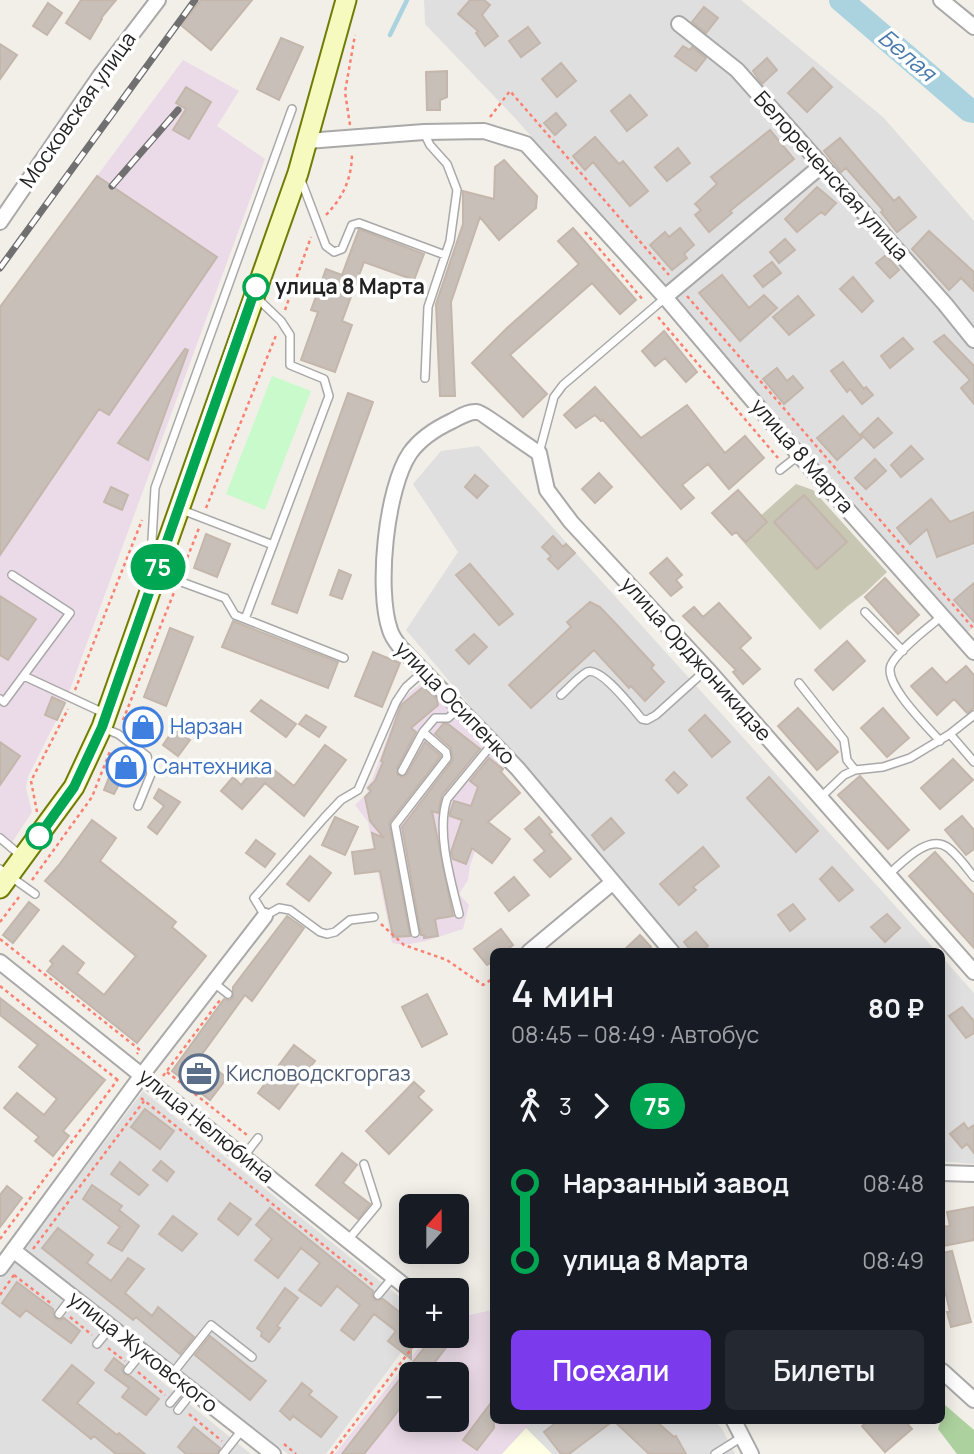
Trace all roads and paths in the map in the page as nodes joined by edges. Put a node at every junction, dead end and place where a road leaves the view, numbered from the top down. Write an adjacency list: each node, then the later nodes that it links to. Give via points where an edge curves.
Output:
1 (158, 0): 13 (street, Московская улица)
2 (346, 0): 10 (street)
3 (941, 0): 5 (street)
4 (679, 24): 11 (street, Белореченская улица, via 737,70)
5 (974, 27)
6 (355, 30): 9 (path, via 345,92)
7 (292, 109): 30 (lane, via 155,488 152,540)
8 (424, 132): 9 (street, улица 8 Марта); 16 (lane, via 447,164 457,190); 18 (street, улица 8 Марта, via 484,131 526,144)
9 (353, 138): 10 (street, улица 8 Марта); 14 (path, via 352,173 335,205)
10 (307, 141): 12 (street)
11 (821, 166): 18 (street); 21 (street, Белореченская улица)
12 (298, 173): 14 (lane); 17 (street)
13 (0, 222)
14 (318, 224): 16 (lane, via 326,246 334,252 342,249 352,225 359,223); 20 (path)
15 (583, 229): 19 (path)
16 (445, 255): 22 (lane, via 428,307)
17 (254, 295): 20 (lane); 26 (street)
18 (665, 297): 19 (lane); 24 (street, улица 8 Марта)
19 (652, 310): 23 (lane, via 563,385 554,397); 25 (path)
20 (281, 321): 28 (path); 29 (lane, via 290,335 290,365 324,379 329,396)
21 (974, 340)
22 (425, 378)
23 (539, 453): 39 (street, улица Орджоникидзе, via 547,490 571,522); 40 (street, улица Осипенко, via 480,412 443,425 410,453 386,526 385,607 393,639)
24 (799, 455): 25 (lane); 34 (street, улица 8 Марта)
25 (783, 468)
26 (178, 509): 28 (lane); 30 (street)
27 (146, 512): 45 (path)
28 (202, 518): 29 (lane); 32 (path)
29 (273, 545): 35 (lane)
30 (156, 572): 32 (lane); 48 (street)
31 (12, 575): 41 (lane, via 70,613)
32 (178, 580): 35 (lane, via 225,598 235,615); 48 (path)
33 (865, 611): 37 (lane)
34 (942, 616): 36 (street, улица 8 Марта); 37 (lane)
35 (245, 619): 38 (lane)
36 (972, 645)
37 (903, 651): 51 (lane, via 891,666 890,678)
38 (344, 658)
39 (706, 669): 43 (lane, via 647,720 605,677 593,672 587,672); 56 (street, улица Орджоникидзе)
40 (425, 671): 46 (street, улица Осипенко); 68 (lane, via 396,702 358,790 341,800 254,898)
41 (24, 676): 44 (lane, via 4,702); 45 (lane)
42 (799, 684): 54 (lane, via 844,740 847,760)
43 (561, 695)
44 (0, 699)
45 (72, 699): 48 (lane); 58 (path, via 31,781 37,813)
46 (459, 707): 49 (lane, via 448,718 435,718); 52 (street, улица Осипенко)
47 (974, 715): 50 (lane)
48 (109, 725): 57 (lane, via 147,756 151,775); 60 (street, via 74,787); 65 (path, via 92,797)
49 (423, 732): 55 (lane); 71 (lane, via 447,758 395,825)
50 (950, 734): 51 (lane); 53 (lane)
51 (940, 741): 54 (lane, via 910,758)
52 (494, 743): 64 (street, улица Осипенко); 67 (lane, via 443,810 446,861)
53 (974, 762)
54 (855, 770): 56 (lane)
55 (402, 771)
56 (821, 797): 61 (street, улица Орджоникидзе)
57 (138, 806)
58 (32, 820)
59 (0, 838): 60 (lane)
60 (24, 858): 63 (street)
61 (888, 874): 62 (lane, via 922,848 940,844); 76 (street, улица Орджоникидзе)
62 (974, 877)
63 (3, 878): 65 (lane)
64 (613, 882): 73 (street); 74 (street, улица Осипенко)
65 (26, 887): 66 (lane); 70 (path)
66 (35, 894)
67 (459, 915)
68 (264, 916): 69 (lane, via 279,908 290,910 327,933 350,920); 78 (street)
69 (374, 917): 77 (path, via 404,945 447,960 483,985)
70 (0, 922)
71 (415, 933)
72 (0, 939): 81 (path)
73 (534, 948)
74 (669, 948)
75 (0, 962): 83 (street, улица Нелюбина)
76 (974, 972)
77 (490, 981)
78 (213, 983): 80 (lane); 82 (street)
79 (0, 986): 86 (path)
80 (227, 993): 84 (path)
81 (140, 1050): 82 (path); 83 (path)
82 (153, 1061): 84 (path); 85 (street)
83 (129, 1065): 85 (street, улица Нелюбина); 86 (path)
84 (167, 1072): 87 (path); 90 (path)
85 (142, 1075): 87 (street, улица Нелюбина); 88 (street)
86 (118, 1080): 88 (path); 95 (path)
87 (156, 1086): 89 (path); 91 (street, улица Нелюбина)
88 (131, 1090): 89 (path); 97 (street)
89 (144, 1101): 98 (path); 102 (path)
90 (257, 1140): 91 (lane)
91 (244, 1156): 96 (street, улица Нелюбина)
92 (364, 1164): 96 (lane, via 377,1205)
93 (945, 1173): 94 (street)
94 (974, 1174)
95 (0, 1240)
96 (348, 1240): 100 (street, улица Нелюбина)
97 (13, 1250): 98 (street, улица Жуковского); 99 (street)
98 (26, 1259): 103 (path); 104 (street, улица Жуковского)
99 (0, 1268)
100 (393, 1276): 101 (street, улица Нелюбина); 102 (lane)
101 (399, 1281)
102 (380, 1293)
103 (0, 1294)
104 (73, 1296): 105 (lane); 106 (street, улица Жуковского)
105 (59, 1314)
106 (111, 1326): 107 (lane); 109 (street, улица Жуковского)
107 (97, 1344)
108 (412, 1348): 123 (path)
109 (143, 1351): 111 (lane); 112 (street, улица Жуковского)
110 (252, 1357): 112 (lane, via 211,1325)
111 (128, 1370)
112 (172, 1374): 114 (street, улица Жуковского)
113 (945, 1374): 115 (street)
114 (189, 1387): 116 (lane); 117 (lane); 119 (street, улица Жуковского)
115 (974, 1400)
116 (170, 1403)
117 (178, 1410)
118 (736, 1424): 120 (street)
119 (242, 1430): 121 (lane); 122 (street, улица Жуковского)
120 (742, 1437): 124 (lane); 125 (street)
121 (223, 1454)
122 (273, 1454)
123 (331, 1454)
124 (715, 1454)
125 (751, 1454)

